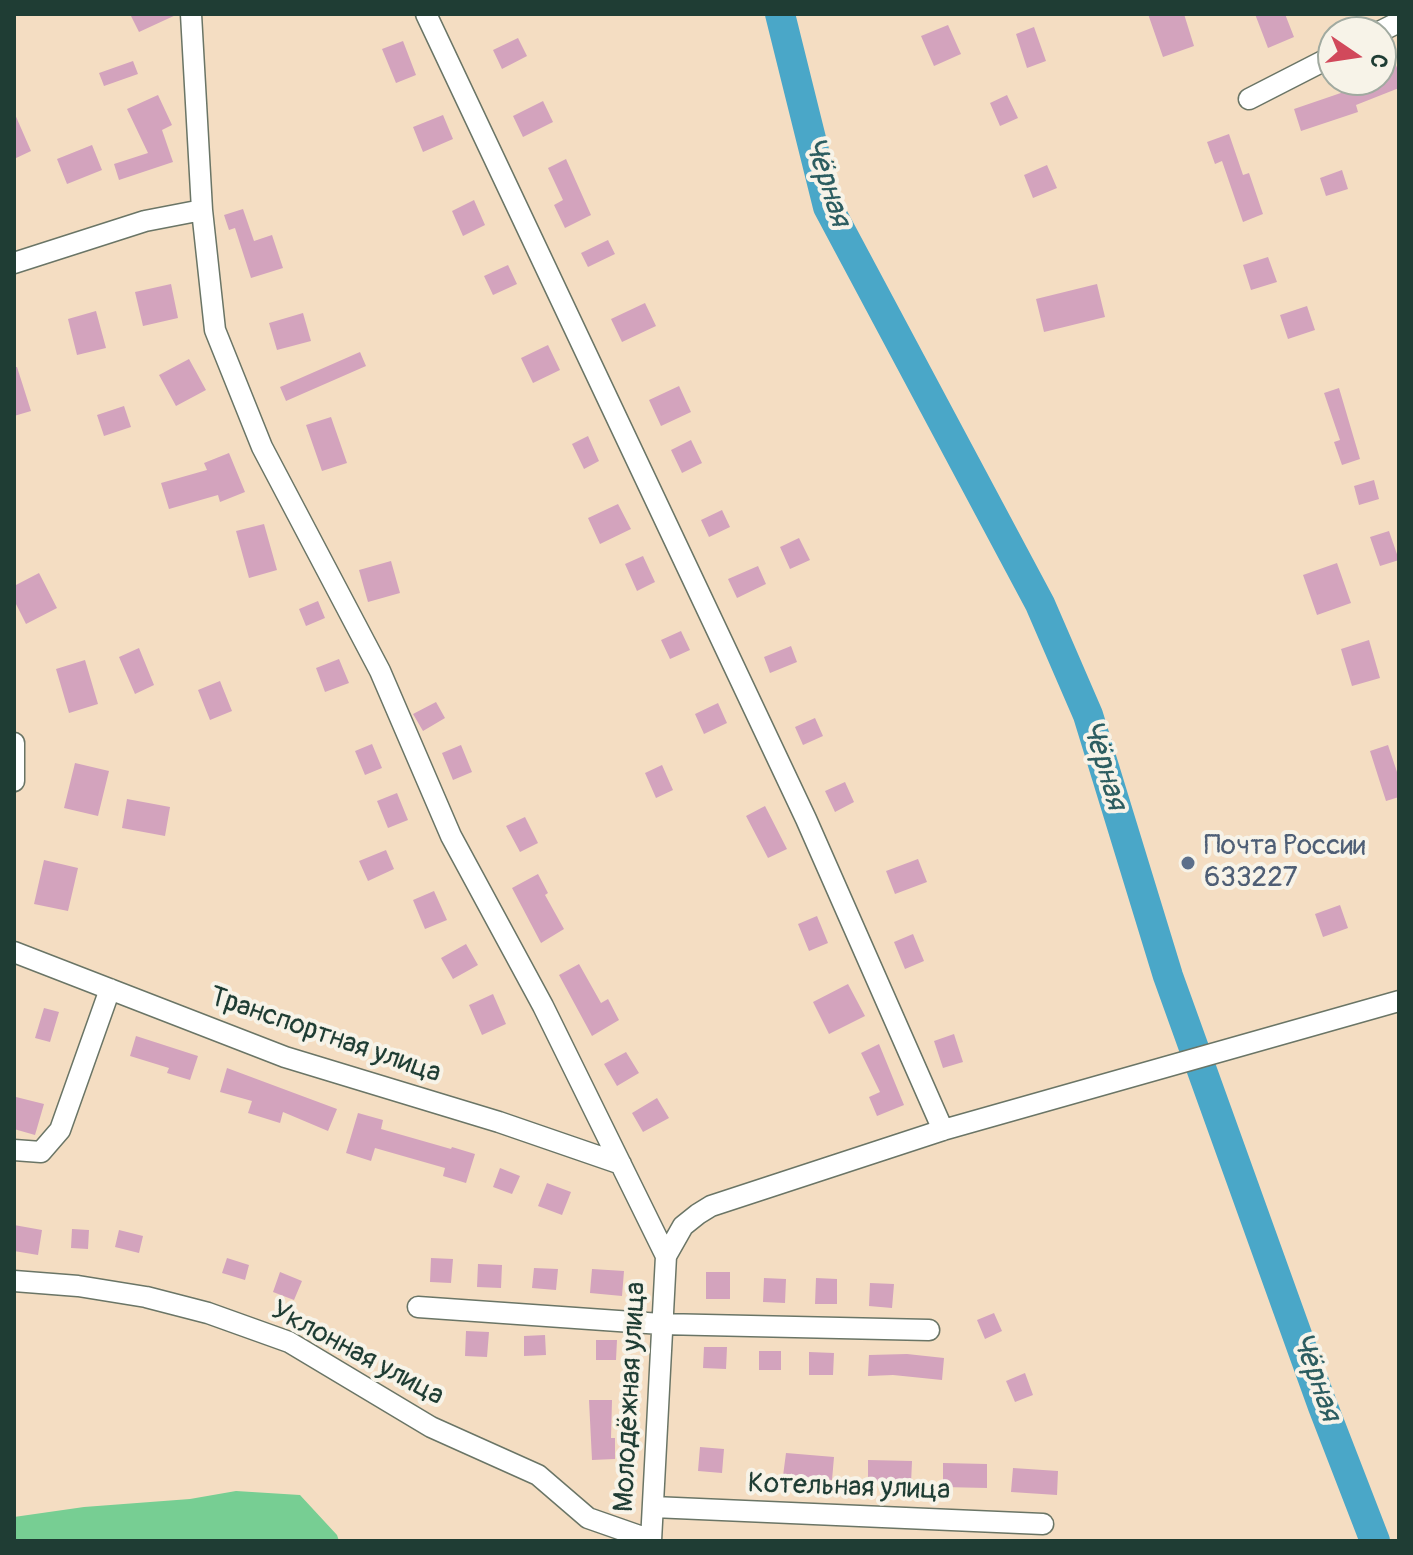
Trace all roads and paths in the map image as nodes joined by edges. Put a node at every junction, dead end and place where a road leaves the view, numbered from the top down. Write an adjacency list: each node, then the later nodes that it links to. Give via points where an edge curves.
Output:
1 (191, 14): 5 (street)
2 (426, 14): 12 (street, via 806,819)
3 (1317, 64): 4 (street)
4 (1249, 99)
5 (202, 210): 6 (street, via 145,221); 14 (street, via 215,330 262,447 380,671 451,836)
6 (14, 263)
7 (14, 743): 8 (street)
8 (14, 781)
9 (14, 952): 10 (street, Транспортная улица)
10 (110, 989): 13 (street, via 60,1130 41,1152); 14 (street, Транспортная улица, via 285,1057)
11 (1399, 1001): 12 (street)
12 (943, 1130): 15 (street, via 711,1206 683,1226)
13 (14, 1150)
14 (621, 1164): 15 (street)
15 (666, 1256): 18 (street, Молодёжная улица)
16 (14, 1281): 22 (street, Уклонная улица, via 146,1297 289,1342 431,1427 538,1475 588,1518)
17 (418, 1307): 18 (street)
18 (661, 1324): 19 (street); 20 (street, Молодёжная улица)
19 (929, 1330)
20 (653, 1507): 21 (street, Котельная улица); 22 (street, Молодёжная улица)
21 (1043, 1524)
22 (651, 1540)

